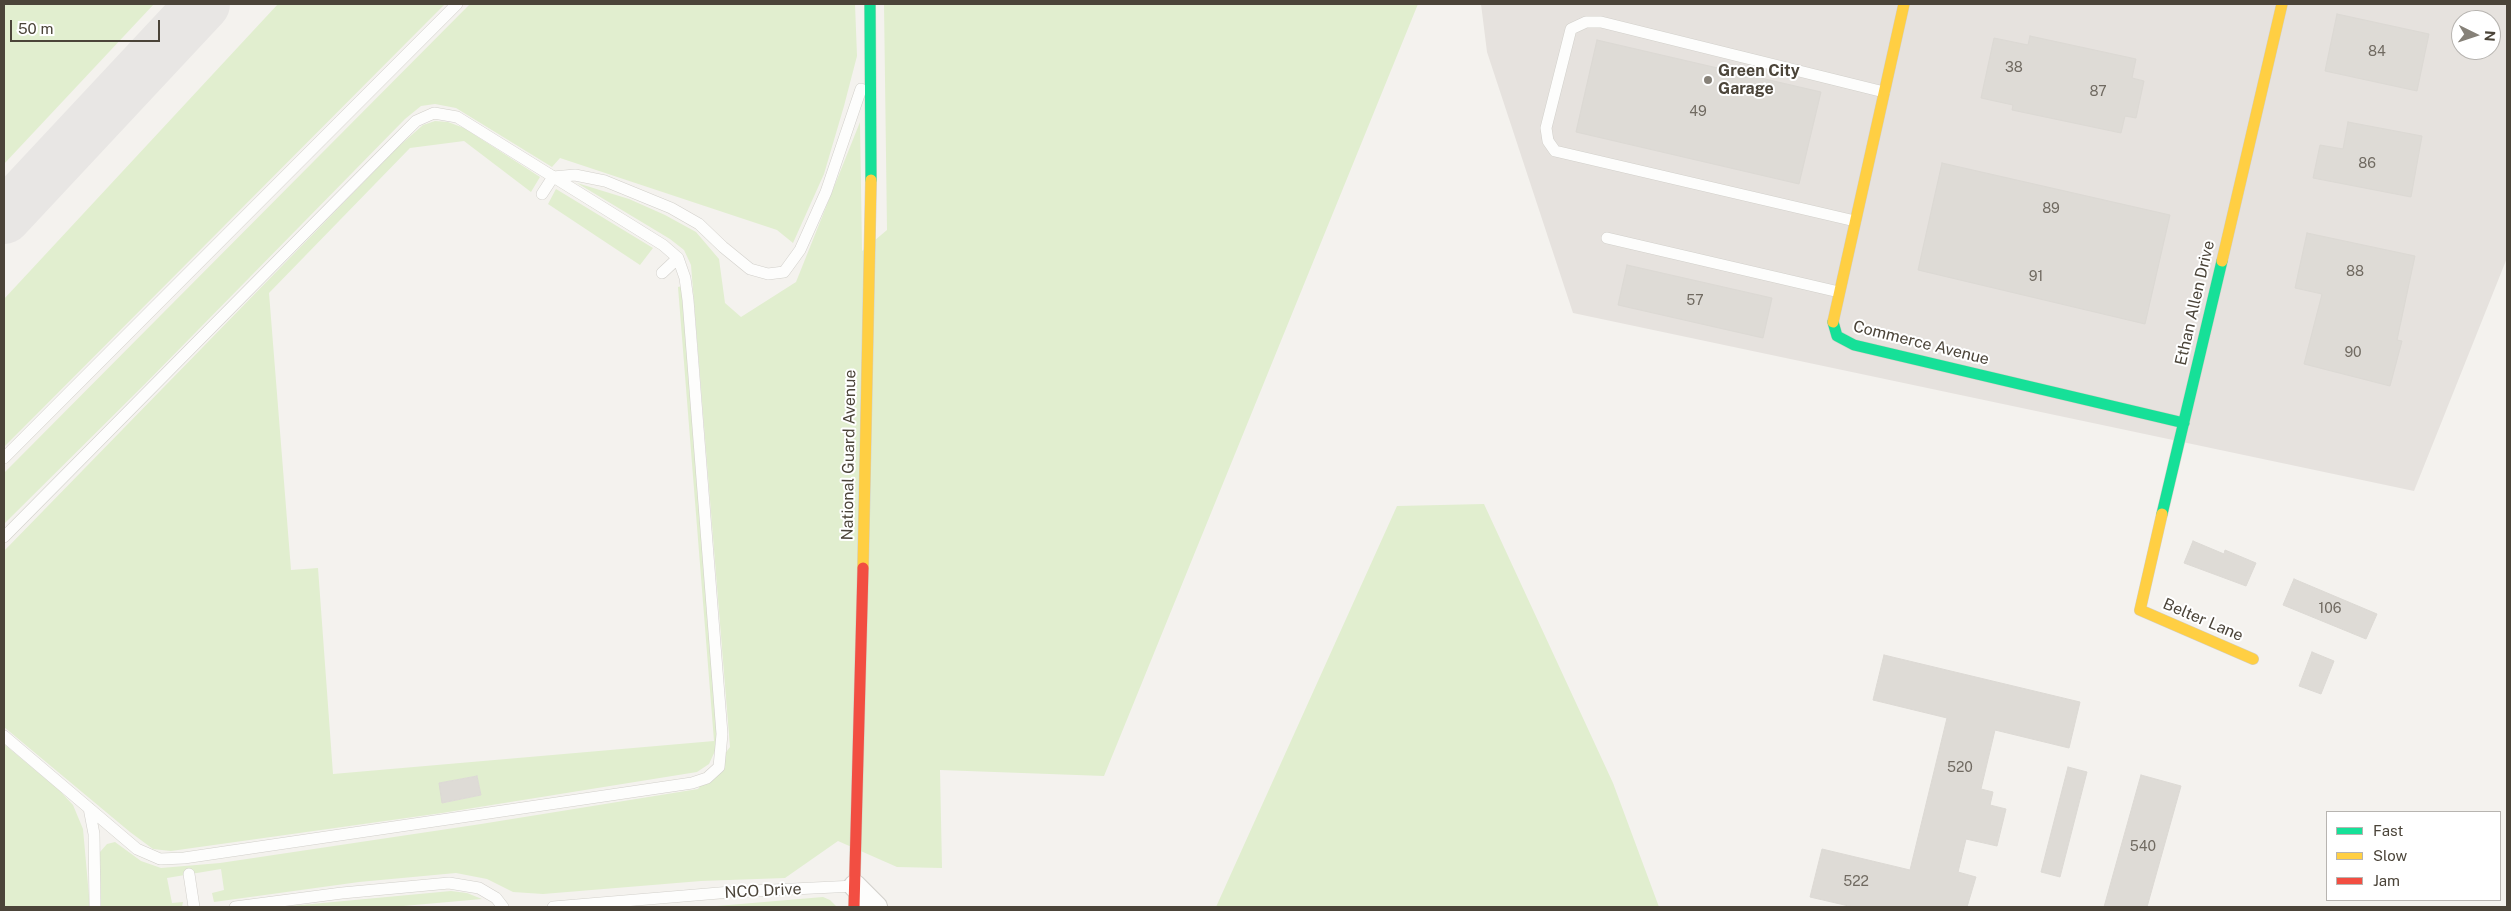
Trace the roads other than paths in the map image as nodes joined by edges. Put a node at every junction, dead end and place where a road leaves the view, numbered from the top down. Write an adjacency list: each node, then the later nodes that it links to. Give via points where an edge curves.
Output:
1 (457, 4): 15 (lane)
2 (870, 4): 5 (street, National Guard Avenue)
3 (1904, 4): 6 (street, Commerce Avenue)
4 (2282, 4): 14 (street, Ethan Allen Drive)
5 (871, 56): 7 (lane, via 826,192 800,250 784,272 768,274 750,269 699,224 605,181 575,175); 22 (street, National Guard Avenue, via 871,235)
6 (1884, 92): 9 (street, Commerce Avenue); 9 (lane, via 1602,22 1586,22 1571,29 1546,128 1548,141 1555,151)
7 (553, 177): 8 (lane); 11 (lane, via 663,245); 16 (lane, via 457,117 434,113 416,121)
8 (542, 194)
9 (1855, 221): 13 (street, Commerce Avenue)
10 (1607, 238): 13 (lane)
11 (678, 258): 12 (lane); 20 (lane, via 685,278 689,320 722,734 719,767 707,778 692,782 184,858 160,859 138,849)
12 (662, 273)
13 (1839, 292): 14 (street, Commerce Avenue, via 1833,327 1837,336 1848,343)
14 (2184, 423): 17 (street, Ethan Allen Drive)
15 (4, 458)
16 (4, 537)
17 (2140, 610): 18 (street, Belter Lane)
18 (2253, 659)
19 (4, 736): 20 (lane)
20 (89, 808): 23 (lane, via 94,834)
21 (189, 874): 24 (lane)
22 (854, 897): 27 (lane, NCO Drive, via 731,892); 28 (street)
23 (95, 907)
24 (194, 907)
25 (235, 907): 26 (lane, via 449,883 479,888 496,898)
26 (503, 907)
27 (553, 907)
28 (876, 907)

